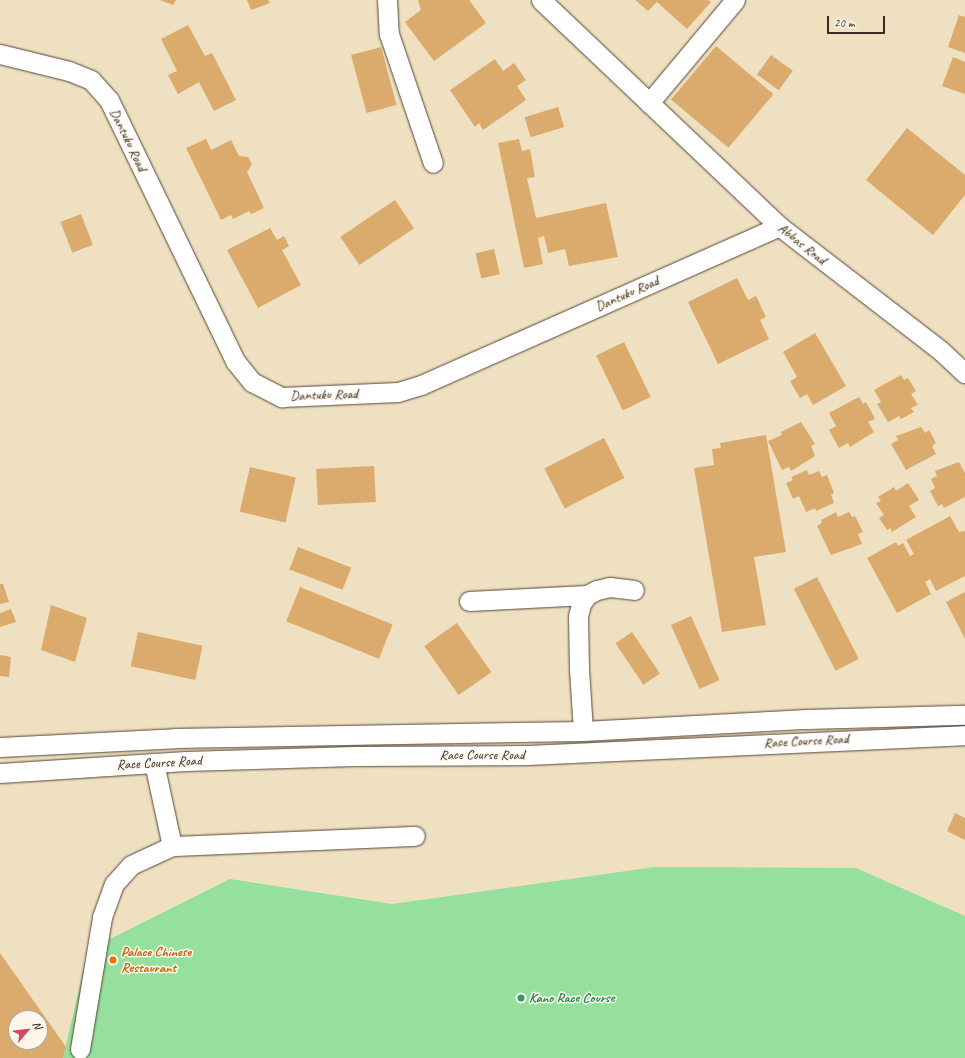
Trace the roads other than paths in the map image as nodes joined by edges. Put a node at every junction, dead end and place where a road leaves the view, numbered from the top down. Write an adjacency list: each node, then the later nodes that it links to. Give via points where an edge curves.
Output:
1 (387, 0): 6 (street, via 389,34)
2 (541, 0): 5 (street, Abbas Road)
3 (735, 0): 5 (street)
4 (0, 54): 7 (street, Dantuku Road, via 70,71 91,80 109,100 235,361 252,382 282,397 398,392 421,385)
5 (649, 103): 7 (street, Abbas Road)
6 (433, 163)
7 (779, 226): 8 (street, Abbas Road, via 940,350)
8 (965, 373)
9 (634, 590): 10 (street, via 610,587)
10 (587, 595): 11 (street); 13 (street, via 578,616)
11 (469, 601)
12 (965, 715): 13 (street, Race Course Road, via 807,718)
13 (583, 731): 15 (street, Race Course Road, via 175,738)
14 (965, 735): 16 (street, Race Course Road, via 526,755 354,756)
15 (0, 747)
16 (154, 763): 17 (street, Race Course Road); 19 (street)
17 (0, 773)
18 (415, 836): 19 (street)
19 (172, 846): 20 (street, via 132,865 114,884 102,917)
20 (80, 1049)

